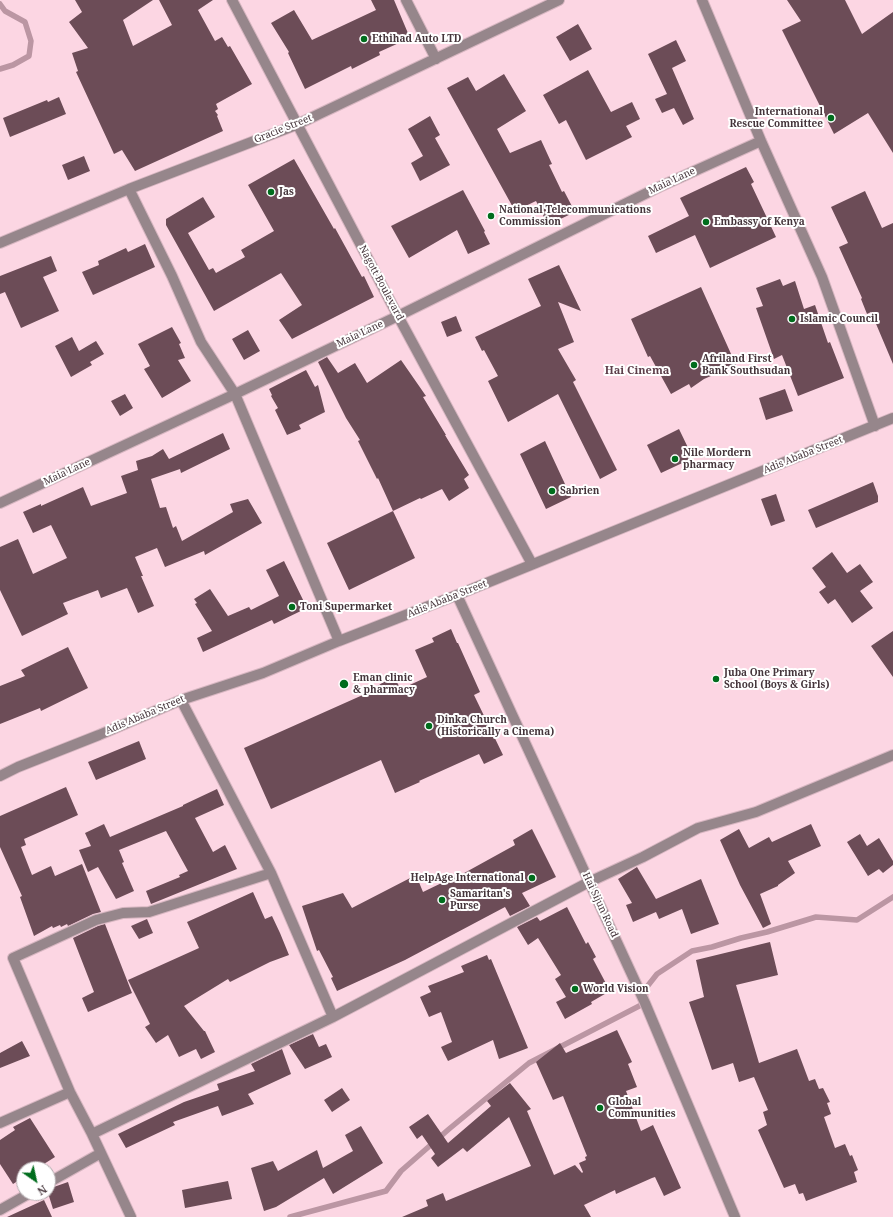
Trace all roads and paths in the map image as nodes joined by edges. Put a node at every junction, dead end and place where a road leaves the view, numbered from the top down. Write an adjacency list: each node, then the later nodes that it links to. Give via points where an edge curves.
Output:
1 (232, 0): 6 (street, Nagott Boulevard)
2 (406, 0): 5 (street)
3 (559, 0): 5 (street, Gracie Street)
4 (702, 0): 7 (street)
5 (436, 59): 6 (street, Gracie Street)
6 (296, 125): 8 (street, Gracie Street); 10 (street, Nagott Boulevard)
7 (761, 141): 10 (street, Maia Lane, via 659,187); 13 (street, via 822,277)
8 (129, 189): 9 (street, Gracie Street); 11 (street, via 201,342)
9 (0, 243)
10 (398, 316): 11 (street, Maia Lane); 15 (street, Nagott Boulevard)
11 (235, 394): 14 (street, Maia Lane); 17 (street)
12 (893, 418): 13 (street, Adis Ababa Street)
13 (875, 426): 15 (street, Adis Ababa Street)
14 (0, 503)
15 (532, 564): 16 (street, Adis Ababa Street)
16 (456, 595): 17 (street, Adis Ababa Street); 22 (street, Hai Sijun Road)
17 (339, 641): 18 (street, Adis Ababa Street, via 263,673)
18 (181, 700): 20 (street, Adis Ababa Street, via 18,766); 21 (street)
19 (893, 755): 22 (street, via 756,812 698,828 643,858)
20 (0, 776)
21 (271, 873): 23 (street); 24 (street, via 149,912 123,913 96,920 13,958)
22 (589, 882): 23 (street); 32 (street, Hai Sijun Road, via 645,1003)
23 (333, 1017): 26 (street)
24 (70, 1092): 25 (street); 26 (street)
25 (0, 1123)
26 (92, 1134): 27 (street)
27 (101, 1153): 28 (street); 31 (street)
28 (56, 1178)
29 (16, 1201): 30 (street)
30 (0, 1210)
31 (131, 1217)
32 (735, 1217)

